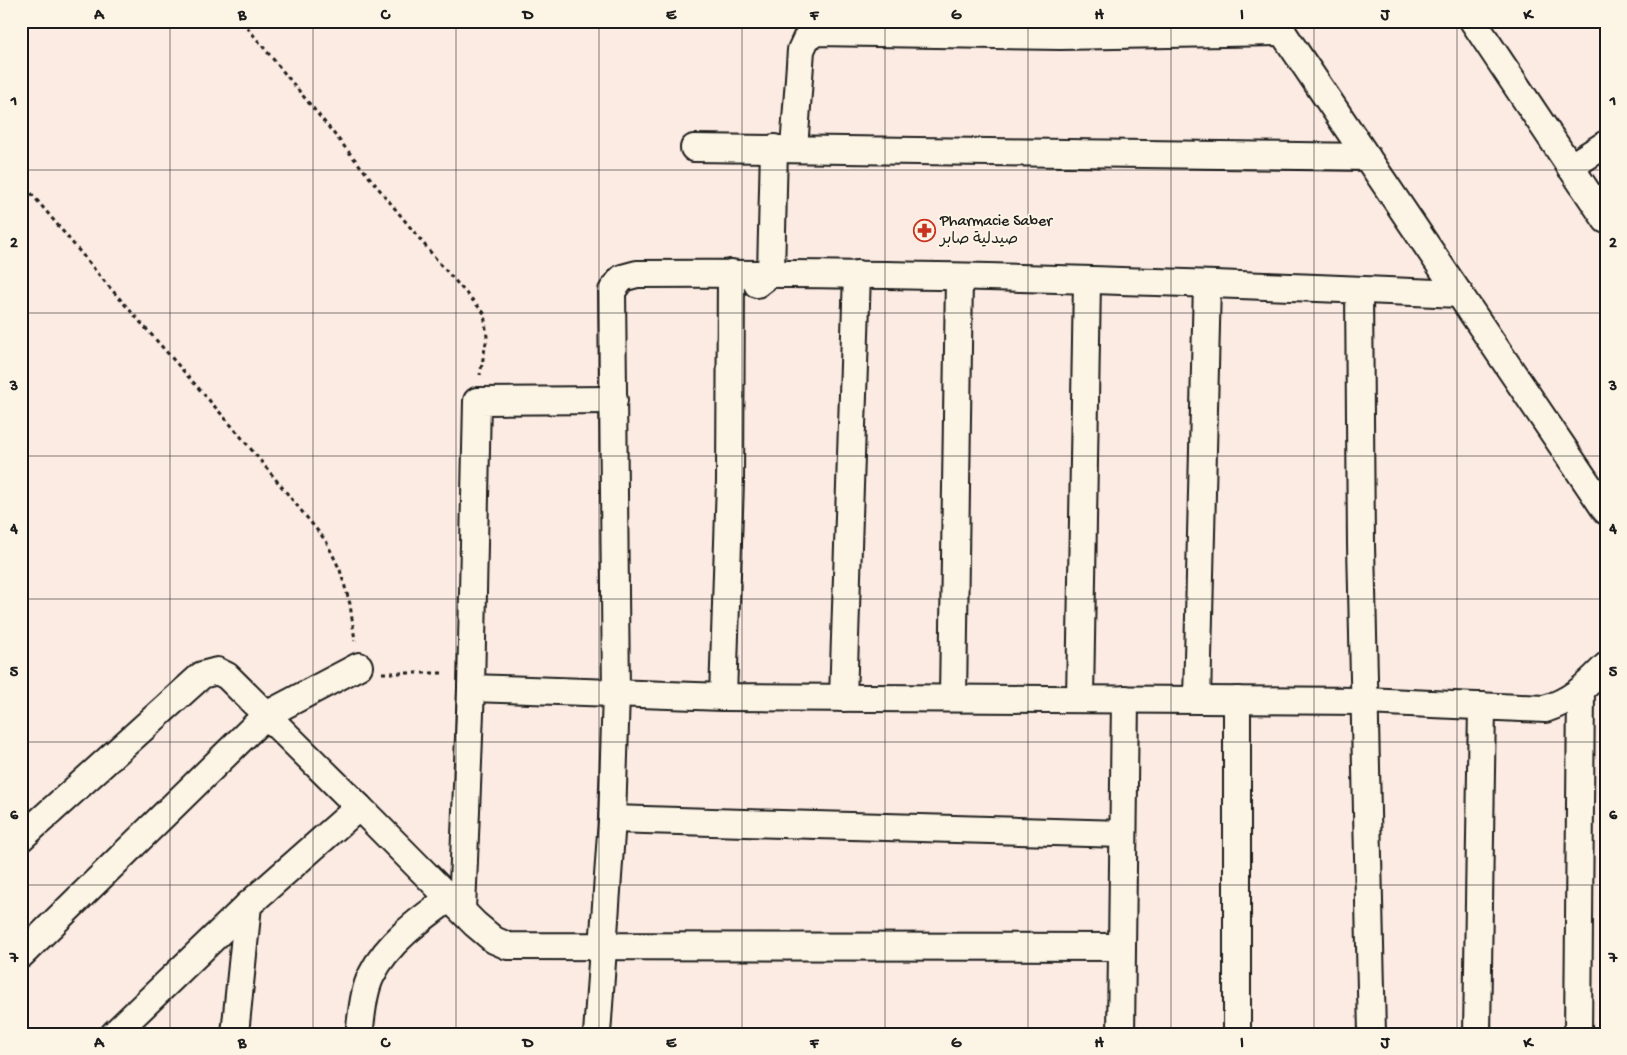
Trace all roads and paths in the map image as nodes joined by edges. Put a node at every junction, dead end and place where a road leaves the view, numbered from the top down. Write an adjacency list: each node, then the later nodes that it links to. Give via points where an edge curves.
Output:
1 (242, 21): 22 (path, via 484,313 487,337)
2 (1473, 21): 9 (street)
3 (1279, 26): 4 (street, via 1060,36); 8 (street)
4 (962, 28): 7 (street, via 818,32 807,37 801,50)
5 (1606, 144): 9 (street)
6 (694, 148): 7 (street)
7 (784, 149): 8 (street); 13 (street)
8 (1368, 157): 19 (street)
9 (1570, 167): 11 (street)
10 (21, 181): 24 (path, via 243,439 326,541 340,570 350,604)
11 (1606, 220)
12 (731, 273): 13 (street); 20 (street); 21 (street, via 637,274 622,278 612,291)
13 (771, 273): 14 (street); 20 (street)
14 (857, 274): 15 (street); 30 (street)
15 (959, 277): 16 (street); 31 (street)
16 (1087, 281): 17 (street); 32 (street)
17 (1207, 284): 18 (street); 34 (street)
18 (1359, 290): 19 (street); 36 (street)
19 (1460, 294): 23 (street)
20 (731, 304): 29 (street, via 730,481)
21 (614, 400): 22 (street); 28 (street)
22 (477, 401): 26 (street)
23 (1606, 511)
24 (359, 666): 26 (path, via 366,673); 38 (street)
25 (1606, 666): 27 (street)
26 (472, 681): 28 (street); 43 (street)
27 (1581, 690): 37 (street, via 1564,703 1545,709); 56 (street)
28 (616, 693): 29 (street); 40 (street)
29 (723, 697): 30 (street)
30 (843, 698): 31 (street)
31 (953, 698): 32 (street)
32 (1080, 699): 33 (street)
33 (1125, 699): 34 (street); 41 (street)
34 (1197, 700): 35 (street)
35 (1237, 700): 36 (street); 53 (street)
36 (1365, 701): 37 (street); 54 (street)
37 (1482, 706): 55 (street)
38 (266, 715): 39 (street); 42 (street, via 227,676 217,671 202,675); 47 (street)
39 (359, 807): 43 (street); 44 (street)
40 (612, 819): 41 (street); 45 (street)
41 (1122, 834): 46 (street)
42 (21, 838)
43 (457, 903): 45 (street, via 501,944); 50 (street, via 421,918 380,961 369,983)
44 (248, 905): 48 (street); 49 (street)
45 (603, 946): 46 (street); 51 (street)
46 (1122, 947): 52 (street)
47 (21, 955)
48 (114, 1034)
49 (235, 1034)
50 (359, 1034)
51 (596, 1034)
52 (1121, 1034)
53 (1237, 1034)
54 (1372, 1034)
55 (1477, 1034)
56 (1578, 1034)

